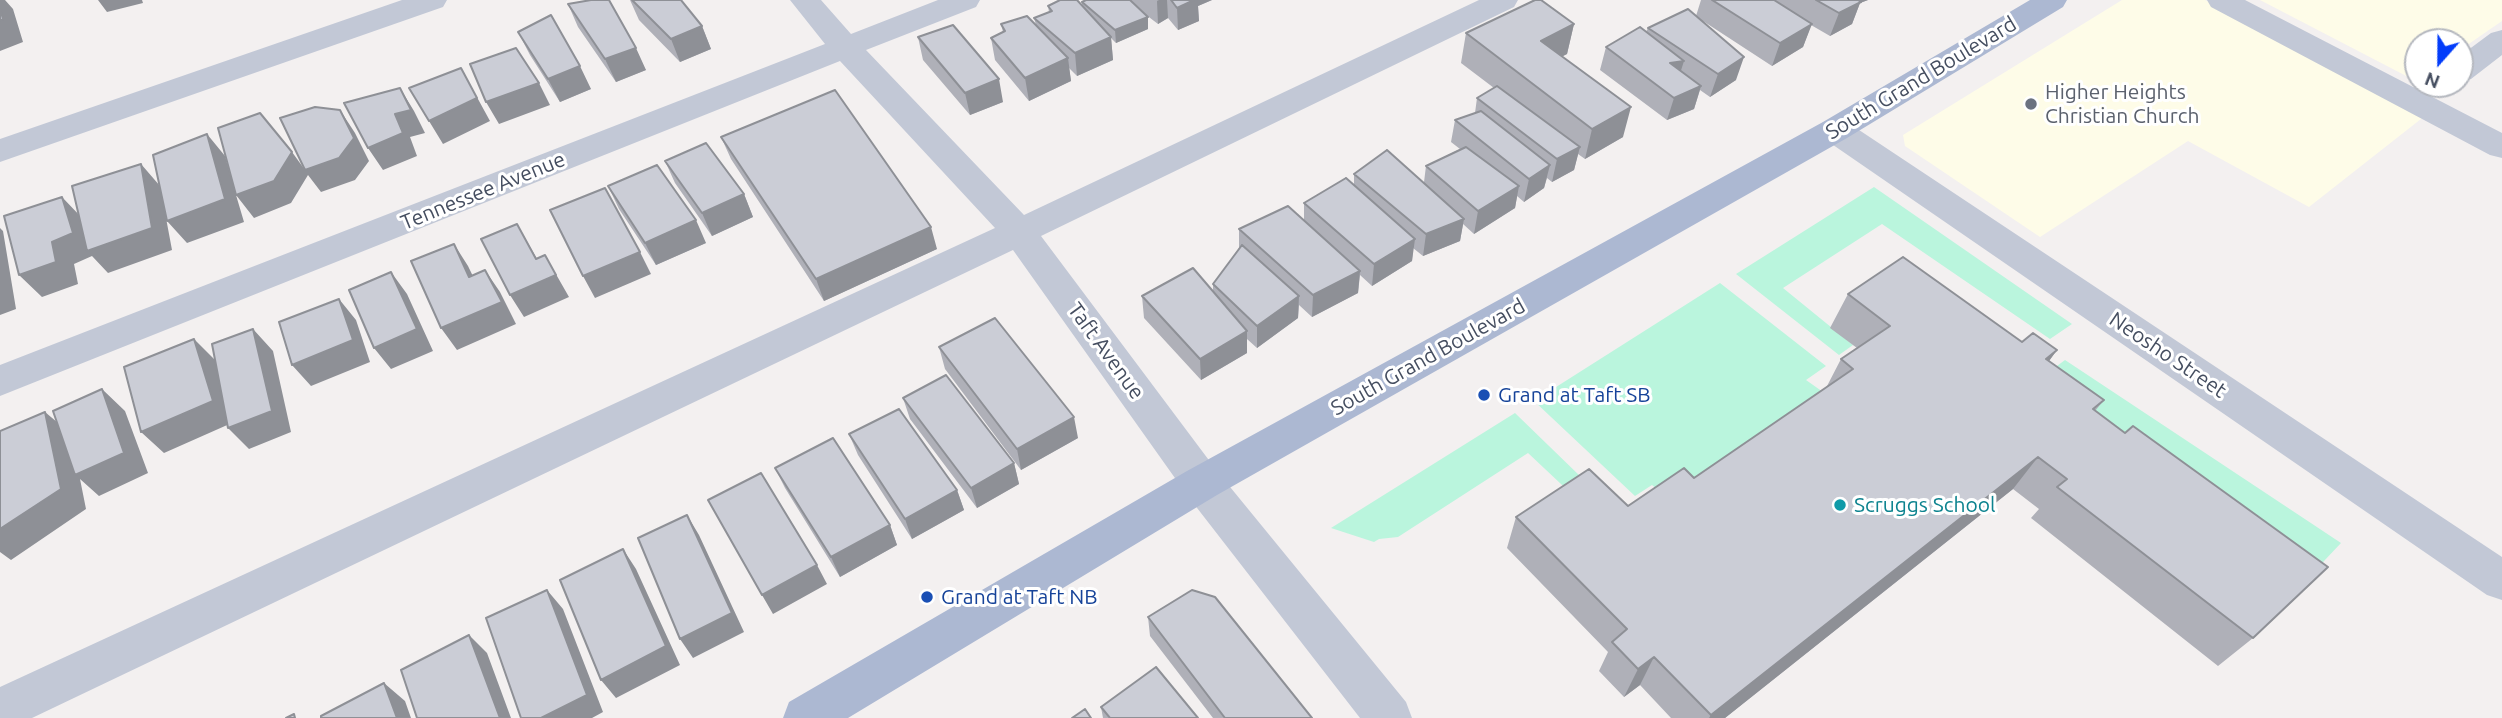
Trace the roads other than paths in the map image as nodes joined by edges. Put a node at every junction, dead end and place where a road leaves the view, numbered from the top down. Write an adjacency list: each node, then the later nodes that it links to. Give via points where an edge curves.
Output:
1 (432, 0): 14 (street)
2 (805, 0): 8 (street, Taft Avenue)
3 (965, 0): 8 (street, Tennessee Avenue)
4 (1503, 0): 15 (street)
5 (2052, 0): 12 (main road, South Grand Boulevard)
6 (2221, 0): 11 (street)
7 (2502, 40): 9 (street)
8 (846, 48): 15 (street, Taft Avenue); 16 (street, Tennessee Avenue)
9 (2474, 61)
10 (2425, 98): 11 (street)
11 (2418, 103): 13 (street)
12 (1835, 130): 17 (main road, South Grand Boulevard); 18 (street, Neosho Street)
13 (2502, 147)
14 (0, 151)
15 (1019, 232): 17 (street, Taft Avenue); 19 (street)
16 (0, 381)
17 (1202, 484): 20 (main road, South Grand Boulevard); 21 (street, Taft Avenue)
18 (2502, 581)
19 (0, 710)
20 (806, 718)
21 (1389, 718)

